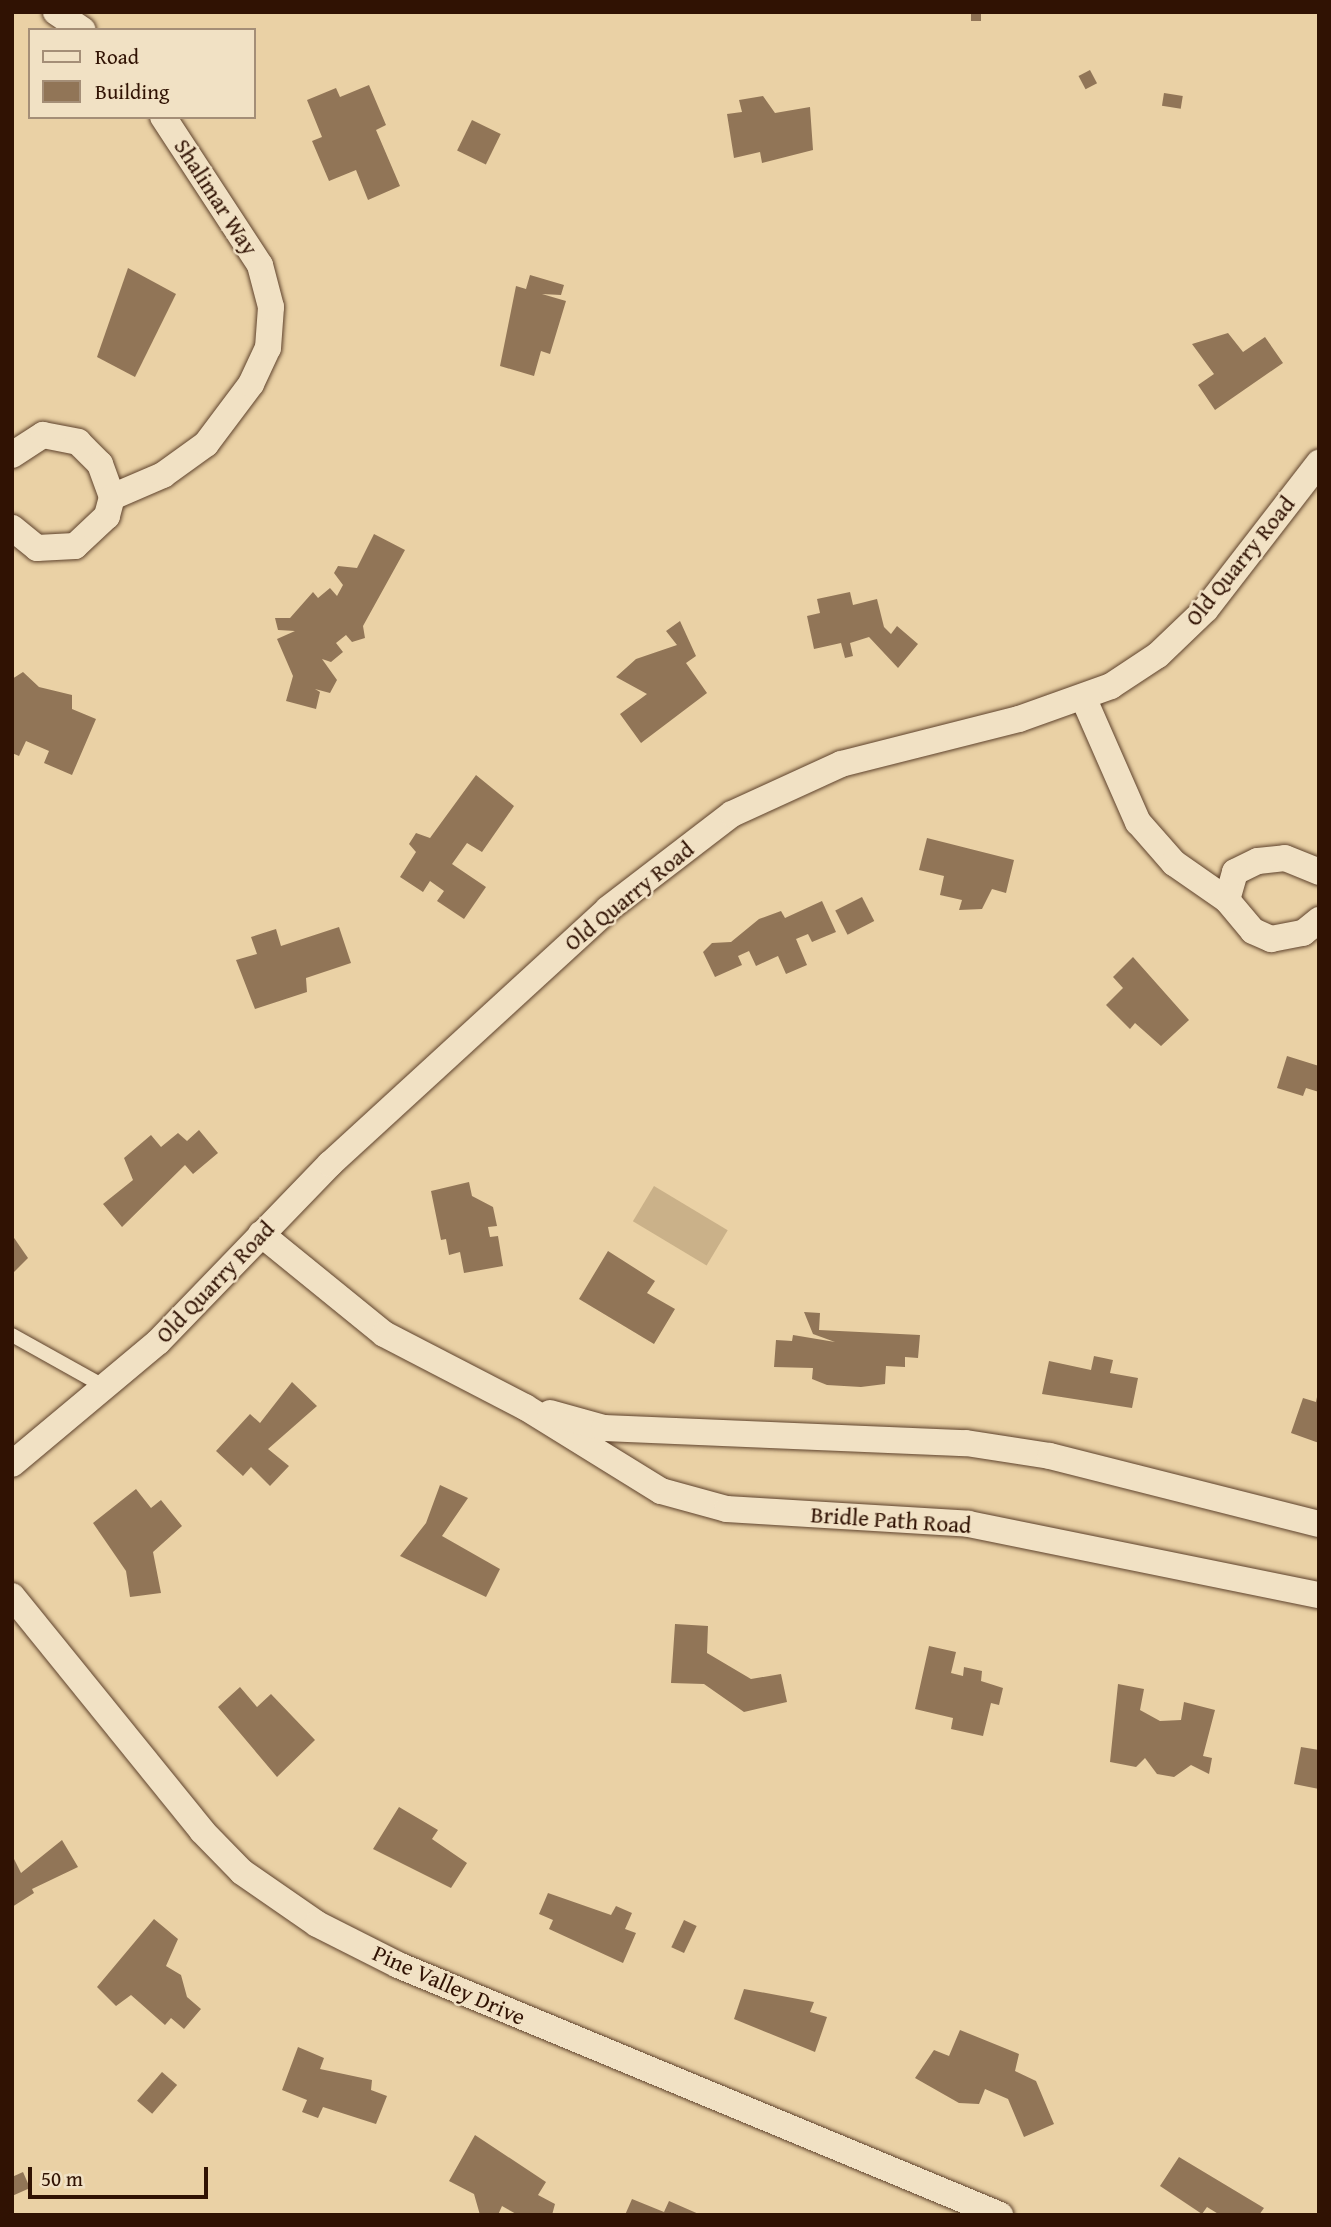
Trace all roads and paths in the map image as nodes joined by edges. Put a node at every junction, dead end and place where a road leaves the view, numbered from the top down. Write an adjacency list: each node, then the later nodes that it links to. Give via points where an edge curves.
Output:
1 (56, 12): 2 (street)
2 (80, 28)
3 (164, 119): 6 (street, Shalimar Way, via 260,265 271,307 268,348 251,384 206,444 163,475)
4 (12, 455): 6 (street, via 43,435 78,442 100,464)
5 (1319, 463): 8 (street, Old Quarry Road, via 1206,609 1158,655)
6 (112, 497): 7 (street, via 107,516 75,546 37,548)
7 (12, 528)
8 (1083, 697): 10 (street, via 1138,822 1174,863); 12 (street, Old Quarry Road, via 841,764 732,814 608,909)
9 (1319, 872): 10 (street, via 1285,858 1258,861 1235,872)
10 (1227, 900): 11 (street, via 1245,925 1271,939 1303,933)
11 (1319, 920)
12 (261, 1234): 14 (street, Old Quarry Road); 15 (street, Bridle Path Road, via 384,1334)
13 (12, 1335): 14 (lane)
14 (107, 1388): 16 (street, Old Quarry Road)
15 (525, 1406): 17 (street, Bridle Path Road, via 604,1428 966,1443 1050,1455); 18 (street, Bridle Path Road, via 628,1474 693,1502 969,1524)
16 (12, 1464)
17 (1319, 1524)
18 (1319, 1595)
19 (12, 1596): 20 (street, Pine Valley Drive, via 202,1831 242,1872 317,1924 398,1965)
20 (1000, 2215)

